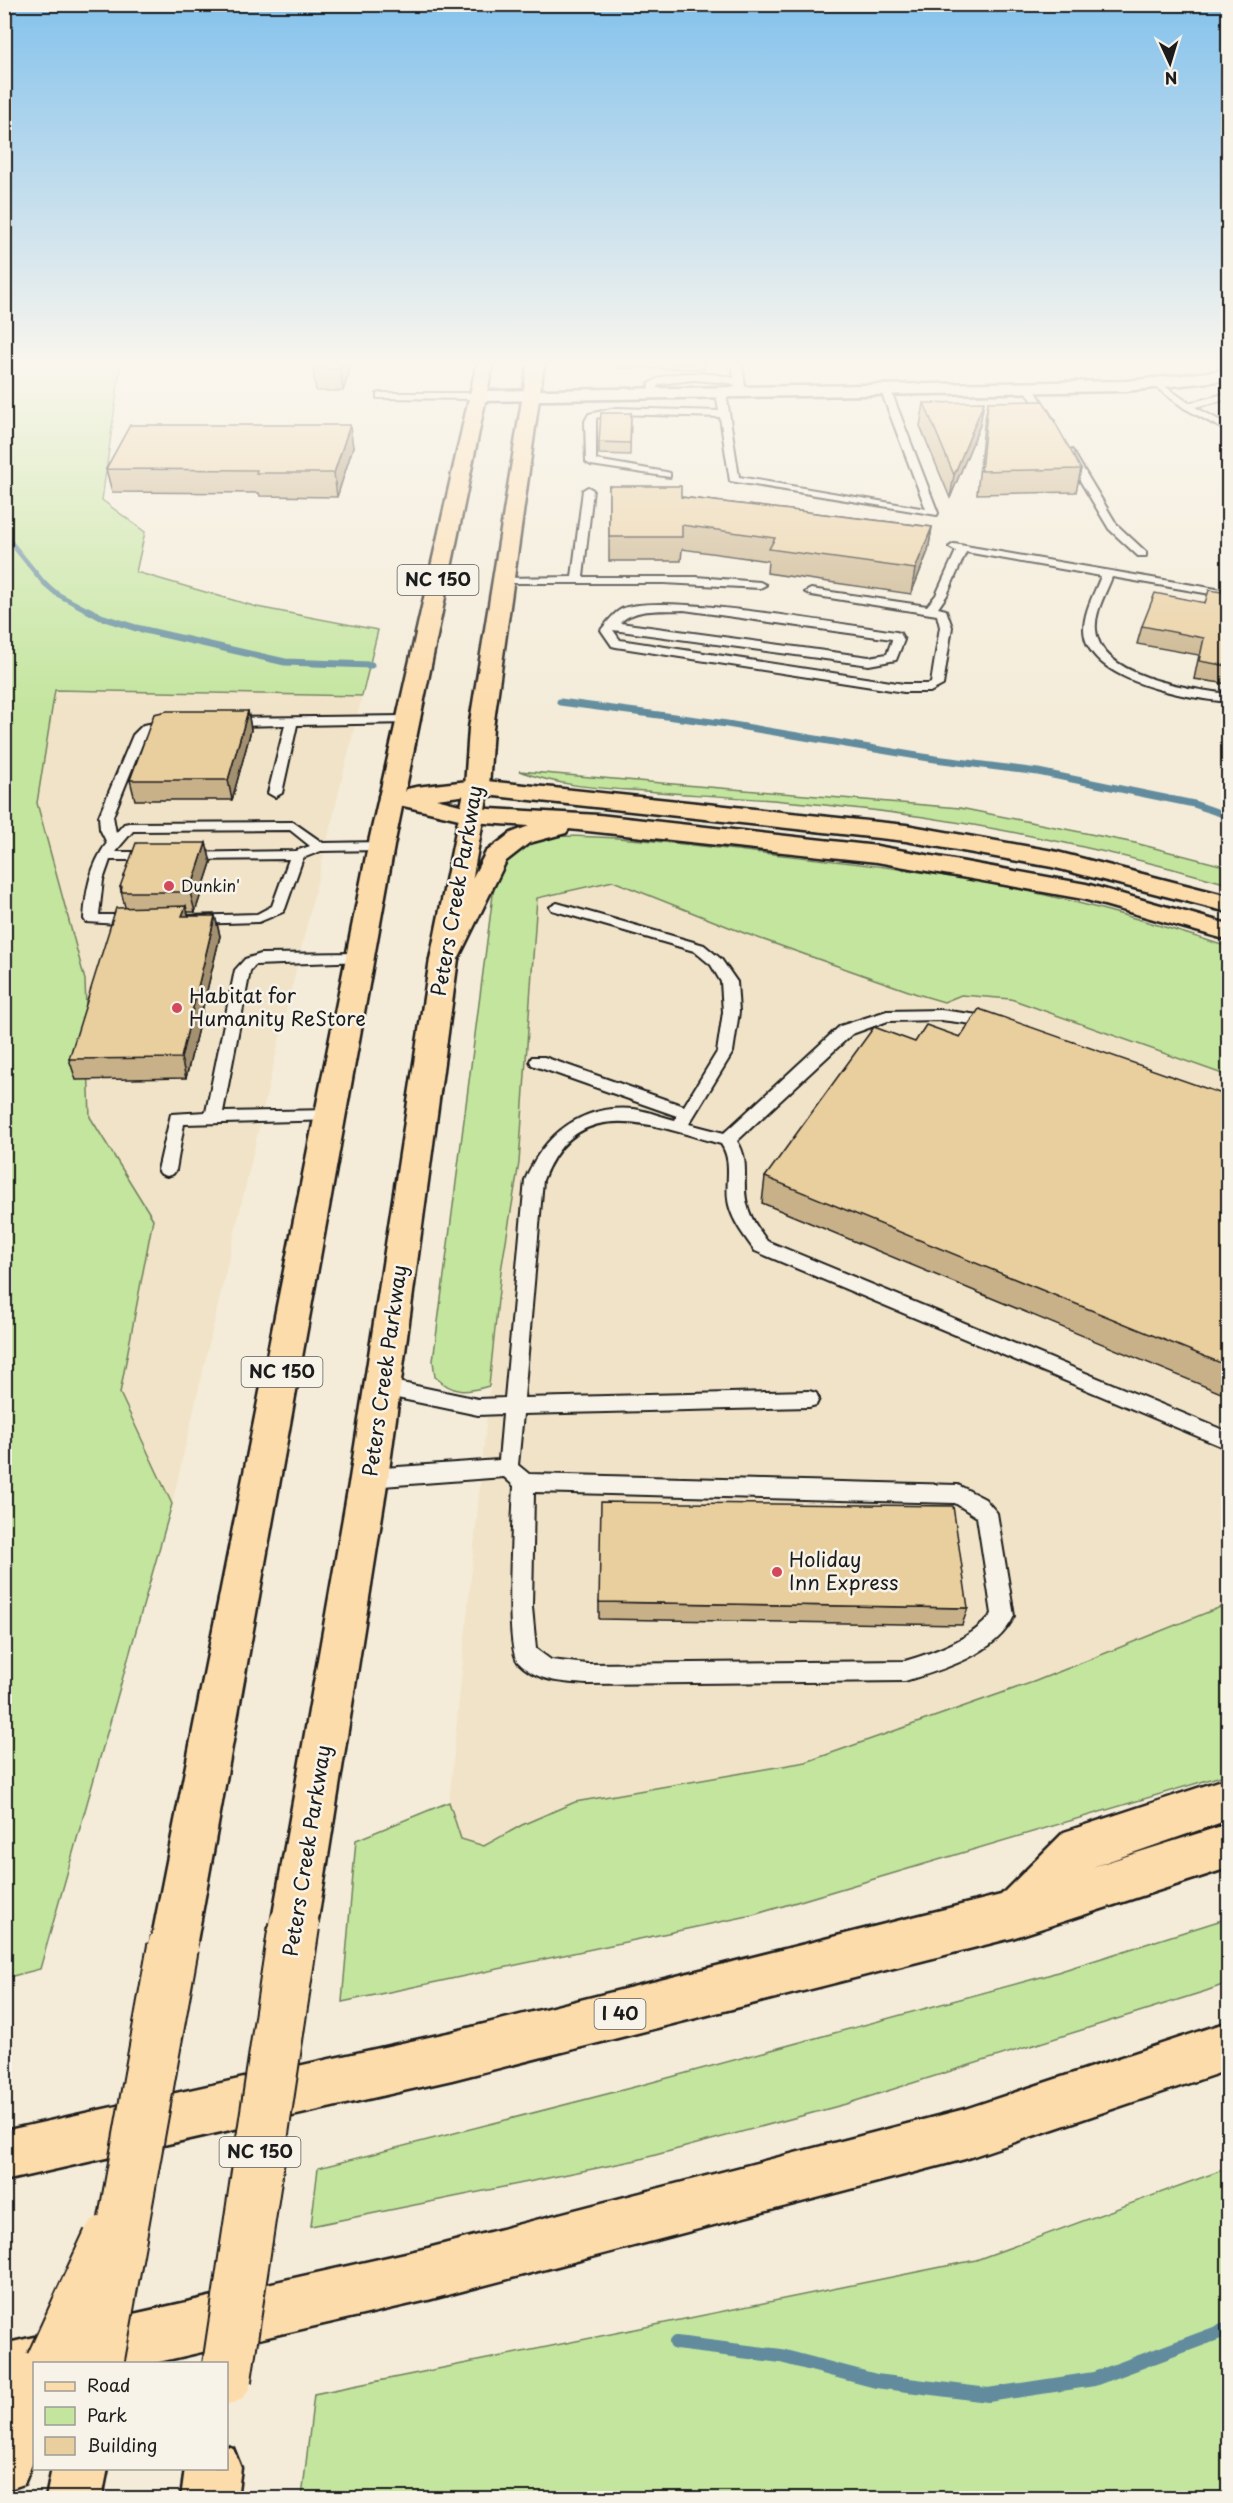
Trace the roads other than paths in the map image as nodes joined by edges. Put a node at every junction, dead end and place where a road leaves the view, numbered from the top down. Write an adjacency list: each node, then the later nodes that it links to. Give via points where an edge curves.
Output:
1 (460, 480): 19 (main road, NC 150)
2 (518, 480): 9 (main road, Peters Creek Parkway / NC 150)
3 (739, 480): 4 (lane, via 933,513)
4 (920, 480)
5 (1085, 480): 7 (lane, via 1113,526)
6 (588, 490): 10 (lane)
7 (1142, 554)
8 (1108, 573): 13 (lane); 14 (lane, via 959,547 941,600); 16 (lane, via 1093,613 1090,630 1094,646 1105,660 1127,673 1151,683)
9 (503, 580): 10 (lane); 25 (main road, Peters Creek Parkway / NC 150)
10 (577, 580): 11 (lane)
11 (760, 585)
12 (811, 592): 14 (lane)
13 (1228, 594)
14 (932, 609): 15 (lane, via 942,612 946,627 937,685 930,688 904,688 615,643 607,630)
15 (612, 625): 15 (lane, via 624,612 684,607 896,636 898,640 892,657 869,661)
16 (1203, 694): 17 (lane); 18 (lane)
17 (1228, 698)
18 (1228, 708)
19 (407, 720): 20 (lane); 24 (main road, NC 150)
20 (292, 721): 21 (lane); 23 (lane)
21 (213, 722)
22 (191, 723): 27 (lane, via 159,725 139,735 106,816)
23 (275, 793)
24 (391, 796): 25 (main road); 28 (main road, NC 150)
25 (474, 801): 26 (main road); 32 (main road, via 625,801 906,833); 40 (main road, Peters Creek Parkway / NC 150)
26 (599, 824): 38 (main road, via 877,854 976,870 1086,892); 40 (main road, via 542,830 506,846 495,857)
27 (113, 842): 29 (lane, via 129,827 293,826); 31 (lane)
28 (381, 846): 29 (lane); 39 (main road, NC 150)
29 (320, 847): 30 (lane)
30 (297, 855): 31 (lane); 36 (lane, via 278,909 259,918)
31 (106, 856): 37 (lane, via 94,881 91,919)
32 (1053, 859): 33 (main road); 35 (main road)
33 (1228, 904)
34 (557, 907): 45 (lane, via 699,948 716,962 729,982 731,1012 725,1052)
35 (1228, 914)
36 (180, 919)
37 (147, 920)
38 (1228, 932)
39 (360, 958): 43 (main road, NC 150); 44 (lane, via 275,957 250,962 243,970)
40 (444, 959): 48 (main road, Peters Creek Parkway / NC 150)
41 (980, 1020): 46 (lane, via 941,1015 887,1016 846,1030)
42 (538, 1061): 45 (lane)
43 (331, 1116): 44 (lane); 60 (main road, NC 150, bridge)
44 (213, 1118): 47 (lane, via 177,1118)
45 (683, 1120): 46 (lane); 50 (lane, via 635,1115 595,1118 570,1130 540,1161 534,1180)
46 (732, 1146): 51 (lane, via 740,1215 761,1246)
47 (167, 1170)
48 (383, 1387): 50 (lane, via 478,1407); 53 (main road, Peters Creek Parkway / NC 150)
49 (809, 1398): 50 (lane)
50 (515, 1406): 52 (lane)
51 (1228, 1441)
52 (508, 1468): 53 (lane); 54 (lane)
53 (369, 1478): 65 (main road, Peters Creek Parkway / NC 150, bridge, via 294,1926)
54 (524, 1483): 54 (lane, via 958,1494 987,1514 1003,1616 997,1627 963,1647 905,1671 587,1674 547,1670 525,1654 521,1607)
55 (1228, 1799): 57 (main road, via 1080,1848)
56 (1228, 1846): 57 (main road, I 40)
57 (1012, 1915): 59 (main road, I 40, via 452,2056)
58 (1228, 2046): 61 (main road, via 965,2134 428,2274)
59 (4, 2156)
60 (128, 2197): 62 (main road, bridge); 63 (main road, NC 150, bridge)
61 (44, 2362)
62 (52, 2362)
63 (98, 2362)
64 (33, 2364): 66 (main road)
65 (228, 2366)
66 (4, 2371)
67 (33, 2401): 68 (main road)
68 (4, 2464)
69 (213, 2470): 70 (main road)
70 (209, 2499)

